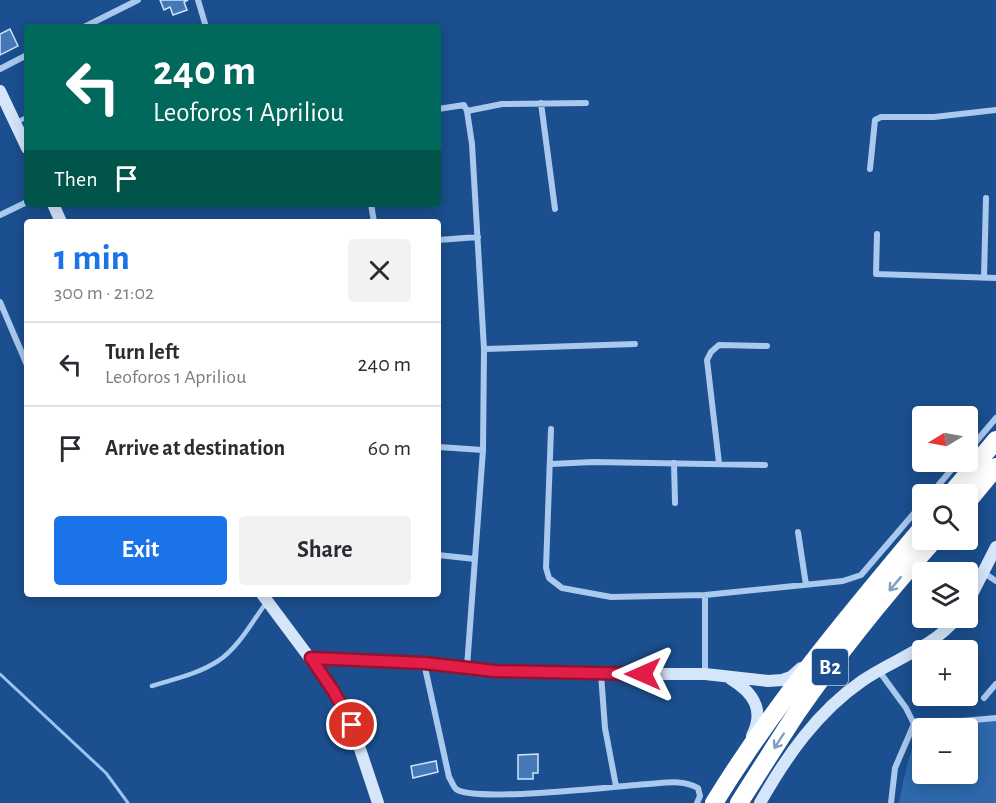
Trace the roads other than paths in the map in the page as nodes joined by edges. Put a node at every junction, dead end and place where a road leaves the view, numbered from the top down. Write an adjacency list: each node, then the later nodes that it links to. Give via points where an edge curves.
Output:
1 (138, 0): 3 (street)
2 (198, 0): 4 (street)
3 (90, 24)
4 (205, 24)
5 (24, 57): 6 (street)
6 (0, 69)
7 (0, 91): 14 (street)
8 (541, 103): 9 (street); 12 (street, via 502,104); 19 (street)
9 (586, 103)
10 (441, 108): 12 (street, via 459,104)
11 (996, 110): 16 (street, via 875,120)
12 (467, 111): 22 (street)
13 (24, 118): 14 (lane)
14 (15, 123): 15 (street)
15 (24, 142)
16 (870, 169)
17 (986, 198): 24 (street)
18 (24, 203): 20 (street)
19 (555, 209)
20 (0, 215)
21 (877, 234): 24 (street, via 876,274)
22 (478, 237): 23 (street); 29 (street)
23 (441, 240)
24 (984, 278): 25 (street)
25 (996, 278)
26 (0, 302): 30 (street)
27 (635, 344): 29 (street)
28 (767, 346): 38 (street, via 719,345 707,360)
29 (484, 349): 36 (street)
30 (24, 358)
31 (996, 418): 33 (street)
32 (551, 429): 39 (street)
33 (978, 440)
34 (996, 440): 44 (highway)
35 (441, 447): 36 (street)
36 (483, 450): 53 (street)
37 (674, 463): 38 (street); 39 (street); 46 (street)
38 (719, 463): 40 (street)
39 (551, 464): 58 (street, via 546,568 552,583 611,597)
40 (765, 465)
41 (996, 466): 45 (highway)
42 (950, 472): 43 (street)
43 (939, 484)
44 (959, 484)
45 (978, 488)
46 (675, 503)
47 (912, 516): 57 (street, via 861,575)
48 (798, 532): 57 (street)
49 (912, 540): 60 (highway, B2)
50 (996, 547): 54 (street)
51 (925, 550): 83 (highway, B2, one-way to 83, via 844,648)
52 (441, 555): 53 (street)
53 (476, 560): 64 (street)
54 (984, 573): 55 (street); 56 (street)
55 (996, 581)
56 (978, 584)
57 (807, 585): 58 (street)
58 (705, 595): 67 (street)
59 (265, 598): 62 (street); 70 (lane, via 243,635 220,660 200,671)
60 (848, 617): 68 (street, via 791,677 768,681); 76 (highway, B2)
61 (947, 628): 65 (street, via 935,639)
62 (311, 658): 63 (street); 79 (street, via 352,725)
63 (424, 663): 64 (street); 78 (street, via 449,777 456,789 491,798)
64 (466, 667): 66 (street)
65 (879, 671): 73 (street); 84 (street, via 851,689 805,733)
66 (602, 674): 67 (street); 77 (street, via 605,728)
67 (705, 674): 68 (street)
68 (726, 676): 76 (street, via 745,688 758,714 754,734)
69 (996, 684): 71 (street)
70 (152, 686)
71 (984, 698)
72 (996, 718): 74 (street)
73 (912, 720)
74 (978, 720)
75 (912, 729): 85 (street, via 895,768)
76 (734, 769): 82 (highway, B2)
77 (616, 786): 78 (street); 81 (street, via 677,782 698,788)
78 (540, 795): 80 (street)
79 (378, 803)
80 (540, 803)
81 (697, 803)
82 (714, 803)
83 (739, 803)
84 (760, 803)
85 (891, 803)

